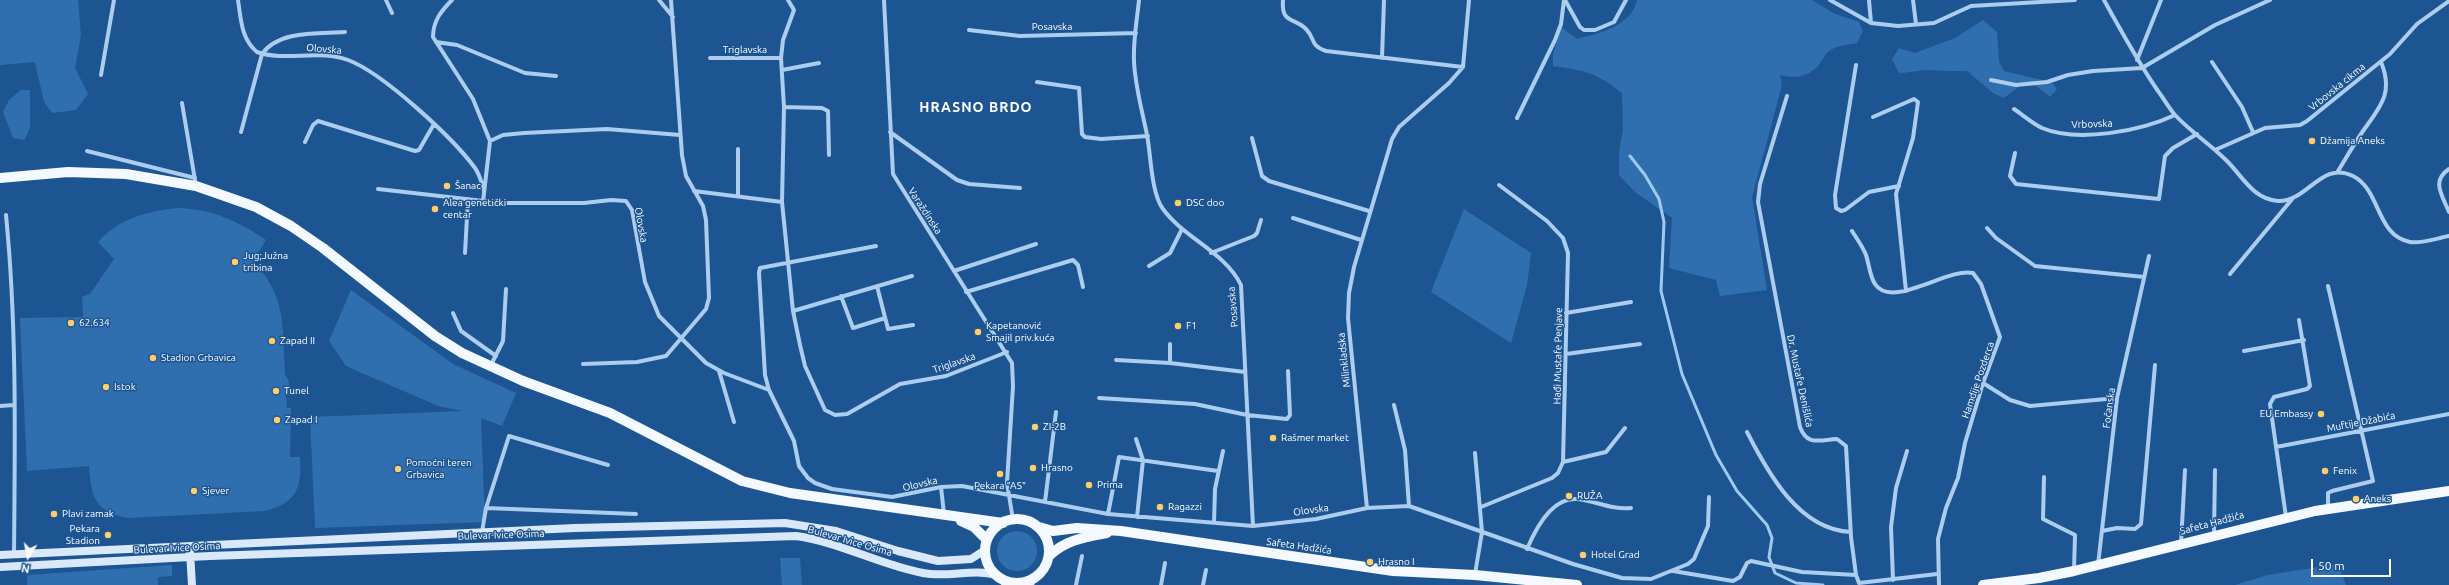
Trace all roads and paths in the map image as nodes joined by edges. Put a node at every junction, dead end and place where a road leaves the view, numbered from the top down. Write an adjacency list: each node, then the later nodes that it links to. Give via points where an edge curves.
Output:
1 (114, 0): 43 (street)
2 (238, 0): 31 (street, via 246,39 250,46)
3 (386, 0): 23 (street)
4 (452, 0): 30 (street, via 441,11 434,28)
5 (659, 0): 24 (street)
6 (671, 0): 24 (street)
7 (788, 0): 33 (street, Triglavska, via 794,10 783,40)
8 (884, 0): 56 (street, Varaždinska)
9 (1139, 0): 29 (street, Posavska)
10 (1283, 0): 34 (street, via 1283,13 1306,29 1313,44 1318,48 1326,52)
11 (1384, 0): 34 (street)
12 (1469, 0): 40 (street)
13 (1565, 0): 14 (street, via 1580,27 1590,31 1614,22); 53 (street, via 1555,40)
14 (1626, 0)
15 (1830, 0): 25 (street)
16 (1868, 0): 25 (street)
17 (1913, 0): 26 (street)
18 (2075, 0): 26 (street, via 1971,6 1934,23)
19 (2104, 0): 35 (street)
20 (2161, 0): 35 (street)
21 (2270, 0): 41 (street, via 2215,25)
22 (2449, 1): 37 (street, Vrbovska cikma, via 2417,24)
23 (392, 13)
24 (673, 17): 59 (street)
25 (1871, 23): 26 (street, via 1898,26)
26 (1916, 24)
27 (969, 30): 29 (street, Posavska, via 1020,36)
28 (345, 32): 31 (street, Olovska, via 290,37 268,46)
29 (1136, 33): 60 (street, Posavska, via 1136,86)
30 (436, 42): 44 (street, via 457,45 525,73); 62 (street, Olovska, via 473,99)
31 (262, 54): 54 (street, Olovska, via 330,56 348,60 402,96); 55 (street)
32 (710, 58): 33 (street, Triglavska)
33 (781, 58): 42 (street, Triglavska)
34 (1382, 58): 40 (street)
35 (2138, 60): 41 (street)
36 (2212, 62): 57 (street, via 2242,107)
37 (2381, 62): 57 (street, Vrbovska cikma, via 2308,121 2300,125 2265,128); 70 (street, via 2387,85 2383,102)
38 (819, 63): 42 (street)
39 (1856, 65): 74 (street, via 1836,208 1845,210 1869,192)
40 (1463, 67): 84 (street, Milinkladska, via 1395,133)
41 (2142, 68): 45 (street, via 2093,70 2047,82 2016,85); 51 (street)
42 (782, 70): 49 (street, Triglavska)
43 (101, 76)
44 (556, 76)
45 (1990, 80)
46 (1037, 82): 60 (street, via 1079,88 1082,134 1088,138)
47 (1786, 96): 185 (street, Dr. Mustafe Denišlića, via 1760,184 1758,202 1761,226 1803,436 1810,441 1837,439 1848,451)
48 (182, 103): 72 (street)
49 (784, 108): 68 (street, via 822,108 828,111); 83 (street, Triglavska)
50 (2014, 109): 51 (street, Vrbovska, via 2042,128 2062,133 2120,131 2156,124)
51 (2175, 115): 58 (street)
52 (1873, 117): 74 (street, via 1914,99 1918,102 1913,138)
53 (1518, 118)
54 (434, 124): 63 (street, via 415,151 350,133 318,121 313,125); 77 (street, Olovska, via 452,140 476,169)
55 (241, 132)
56 (890, 132): 75 (street, via 957,180 969,184); 101 (street, Varaždinska, via 895,179)
57 (2253, 132): 65 (street, Vrbovska cikma)
58 (2197, 134): 65 (street); 67 (street, via 2173,148 2165,156 2159,199 2016,184 2010,176)
59 (680, 135): 62 (street, via 606,129 502,135); 78 (street, via 684,170)
60 (1148, 136): 90 (street, Posavska, via 1156,191 1162,208)
61 (1252, 138): 84 (street, via 1262,176 1269,181)
62 (490, 141): 77 (street, Olovska)
63 (305, 142)
64 (738, 149): 79 (street)
65 (2216, 150): 80 (street, via 2256,194 2278,201)
66 (87, 151): 72 (street)
67 (2015, 153)
68 (829, 155)
69 (2449, 169): 85 (street, via 2439,180)
70 (2338, 171): 80 (street, via 2328,174); 92 (street, via 2355,177 2362,183 2385,225 2396,236 2411,242)
71 (0, 178): 72 (main road, via 68,172 126,174)
72 (195, 182): 131 (main road, via 256,207 291,226 329,252 435,336)
73 (1499, 185): 115 (street, Hađi Mustafe Penjave, via 1547,220 1563,238 1568,253)
74 (1899, 186): 109 (street, via 1897,202)
75 (1020, 188)
76 (378, 189): 81 (street, Olovska)
77 (484, 191): 82 (street, Olovska)
78 (694, 191): 79 (street); 119 (street, via 703,206 706,220 709,298 706,310)
79 (738, 196): 83 (street)
80 (2293, 198): 102 (street)
81 (468, 200): 82 (street, Olovska); 96 (street)
82 (483, 202): 119 (street, Olovska, via 532,204 626,201 632,210 639,257 653,306 659,316)
83 (782, 202): 99 (street, Triglavska)
84 (1370, 212): 93 (street, Milinkladska)
85 (2449, 212)
86 (6, 215): 139 (street, via 11,260)
87 (1293, 218): 93 (street)
88 (1261, 220): 97 (street, via 1254,236)
89 (1987, 228): 104 (street, via 1996,238 2039,267)
90 (1182, 229): 97 (street, Posavska); 100 (street, via 1170,253)
91 (1852, 231): 109 (street, Hamdije Pozderca, via 1866,253 1874,284 1880,290 1891,293)
92 (2449, 236)
93 (1362, 240): 169 (street, Milinkladska, via 1349,293 1348,318)
94 (1036, 244): 101 (street)
95 (876, 246): 99 (street)
96 (465, 253)
97 (1211, 253): 134 (street, Posavska, via 1232,271 1241,285)
98 (2149, 256): 104 (street, Fočanska)
99 (787, 264): 113 (street, Triglavska); 136 (street, Olovska, via 760,268 759,273)
100 (1150, 266)
101 (954, 271): 110 (street, Varaždinska)
102 (2230, 274)
103 (912, 276): 105 (street)
104 (2144, 277): 138 (street, Fočanska)
105 (877, 286): 111 (street); 116 (street)
106 (2328, 286): 147 (street)
107 (1083, 287): 110 (street, via 1078,264 1073,260)
108 (506, 289): 126 (street, via 503,341)
109 (1906, 291): 135 (street, Hamdije Pozderca, via 1958,272 1973,273 1981,284 2000,337)
110 (966, 292): 124 (street, Varaždinska)
111 (841, 296): 113 (street); 116 (street, via 853,328)
112 (1631, 302): 115 (street)
113 (793, 312): 124 (street, Triglavska, via 805,366 825,410 835,415 847,414 900,384 946,376)
114 (453, 313): 126 (street, via 461,331)
115 (1566, 313): 125 (street, Hađi Mustafe Penjave)
116 (885, 318): 118 (street, via 886,327 890,330)
117 (2299, 320): 120 (street)
118 (912, 325)
119 (681, 337): 129 (street, via 662,358); 133 (street, Olovska, via 706,363)
120 (2304, 340): 123 (street); 150 (street, via 2310,386 2308,389 2274,397 2270,404)
121 (1170, 344): 128 (street)
122 (1640, 344): 125 (street)
123 (2244, 351)
124 (1007, 352): 163 (street, via 1012,363 1013,386)
125 (1566, 354): 155 (street, Hađi Mustafe Penjave)
126 (496, 356): 131 (street)
127 (1116, 360): 128 (street)
128 (1170, 362): 134 (street)
129 (583, 364)
130 (2155, 365): 182 (street, via 2141,524 2135,529 2117,528)
131 (490, 367): 174 (main road, via 610,413 742,481 790,493)
132 (1288, 370): 143 (street, via 1290,418)
133 (719, 371): 136 (street, Olovska); 145 (street)
134 (1245, 372): 143 (street, Posavska)
135 (1983, 383): 138 (street, via 2010,400 2030,406); 203 (street, Hamdije Pozderca, via 1965,443 1958,478 1946,508 1938,539)
136 (769, 390): 161 (street, Olovska, via 794,441 799,466 815,483 832,489 892,497)
137 (1099, 398): 143 (street, via 1195,404)
138 (2118, 398): 182 (street, Fočanska)
139 (14, 405): 141 (street); 192 (street)
140 (1394, 405): 166 (street, via 1405,450)
141 (0, 406)
142 (1056, 412): 165 (street)
143 (1247, 414): 179 (street, Posavska)
144 (2449, 414): 147 (street, Muftije Džabića)
145 (734, 422)
146 (1625, 428): 155 (street, via 1606,452)
147 (2362, 430): 150 (street, Muftije Džabića); 171 (street, via 2373,481 2328,493)
148 (1747, 432): 185 (street, via 1762,462 1808,519 1836,532)
149 (1136, 439): 154 (street)
150 (2276, 447): 176 (street)
151 (1223, 451): 159 (street)
152 (1907, 451): 206 (street, via 1896,488 1891,527)
153 (1475, 454): 167 (street)
154 (1143, 460): 159 (street); 173 (street, via 1122,456 1117,459); 175 (street)
155 (1563, 462): 167 (street, via 1558,473 1552,478)
156 (608, 466): 168 (street, via 511,435)
157 (2185, 470): 187 (street)
158 (2215, 470): 186 (street)
159 (1218, 471): 178 (street)
160 (2044, 477): 201 (street, via 2043,519 2075,535)
161 (941, 486): 163 (street, Olovska, via 962,486); 174 (street)
162 (2449, 491): 171 (main road, Safeta Hadžića)
163 (1007, 494): 165 (street, Olovska); 177 (street)
164 (1709, 497): 200 (street, via 1708,526 1694,559)
165 (1045, 502): 173 (street, Olovska)
166 (1409, 506): 169 (street, Olovska); 184 (street, Olovska)
167 (1481, 507): 184 (street)
168 (486, 508): 172 (street); 183 (street)
169 (1367, 508): 179 (street, Olovska, via 1316,519)
170 (1631, 508): 190 (street, via 1616,509 1568,500 1541,522)
171 (2328, 509): 176 (main road, Safeta Hadžića)
172 (636, 514)
173 (1108, 514): 175 (street, Olovska)
174 (944, 516): 177 (main road); 188 (main road, via 974,527)
175 (1137, 517): 178 (street, Olovska)
176 (2286, 517): 186 (main road, Safeta Hadžića)
177 (1008, 521): 180 (main road, via 1031,522); 188 (main road, via 996,527)
178 (1214, 524): 179 (street, Olovska)
179 (1253, 526)
180 (1038, 527): 181 (main road, Safeta Hadžića, via 1053,531 1084,528); 193 (main road, via 1049,546)
181 (1121, 530): 193 (main road, Safeta Hadžića, via 1071,542 1056,549); 202 (main road, Safeta Hadžića, via 1393,572)
182 (2102, 531): 197 (street, Fočanska)
183 (482, 532): 188 (main road, Bulevar Ivice Osima, via 785,523 836,531 938,561 971,559); 189 (main road, Bulevar Ivice Osima)
184 (1482, 532): 190 (street); 202 (street)
185 (1851, 532): 204 (street, Dr. Mustafe Denišlića)
186 (2214, 534): 187 (main road, Safeta Hadžića)
187 (2181, 544): 197 (main road, Safeta Hadžića)
188 (986, 545): 205 (main road, via 990,567)
189 (190, 546): 192 (main road, Bulevar Ivice Osima); 195 (main road)
190 (1527, 549): 200 (street, via 1622,578 1651,579)
191 (0, 555): 192 (main road, Bulevar Ivice Osima)
192 (14, 555)
193 (1049, 556): 207 (main road, via 1045,567)
194 (1082, 556): 209 (street)
195 (190, 557): 198 (main road, Bulevar Ivice Osima); 205 (main road, Bulevar Ivice Osima, via 796,536 828,543 921,573 951,576 980,572); 208 (main road)
196 (1165, 563): 210 (street)
197 (2098, 565): 201 (main road, Safeta Hadžića)
198 (0, 568)
199 (1206, 570): 211 (street)
200 (1672, 571): 204 (street, via 1733,581 1740,577 1747,563 1751,561 1802,572)
201 (2074, 571): 214 (main road, Safeta Hadžića)
202 (1475, 574): 212 (main road, Safeta Hadžića)
203 (1937, 574): 206 (street); 213 (street, Hamdije Pozderca)
204 (1856, 575): 206 (street, via 1859,583)
205 (1002, 580): 207 (main road)
206 (1893, 580)
207 (1031, 582)
208 (192, 585)
209 (1076, 585)
210 (1161, 585)
211 (1203, 585)
212 (1577, 585)
213 (1939, 585)
214 (1983, 585)

